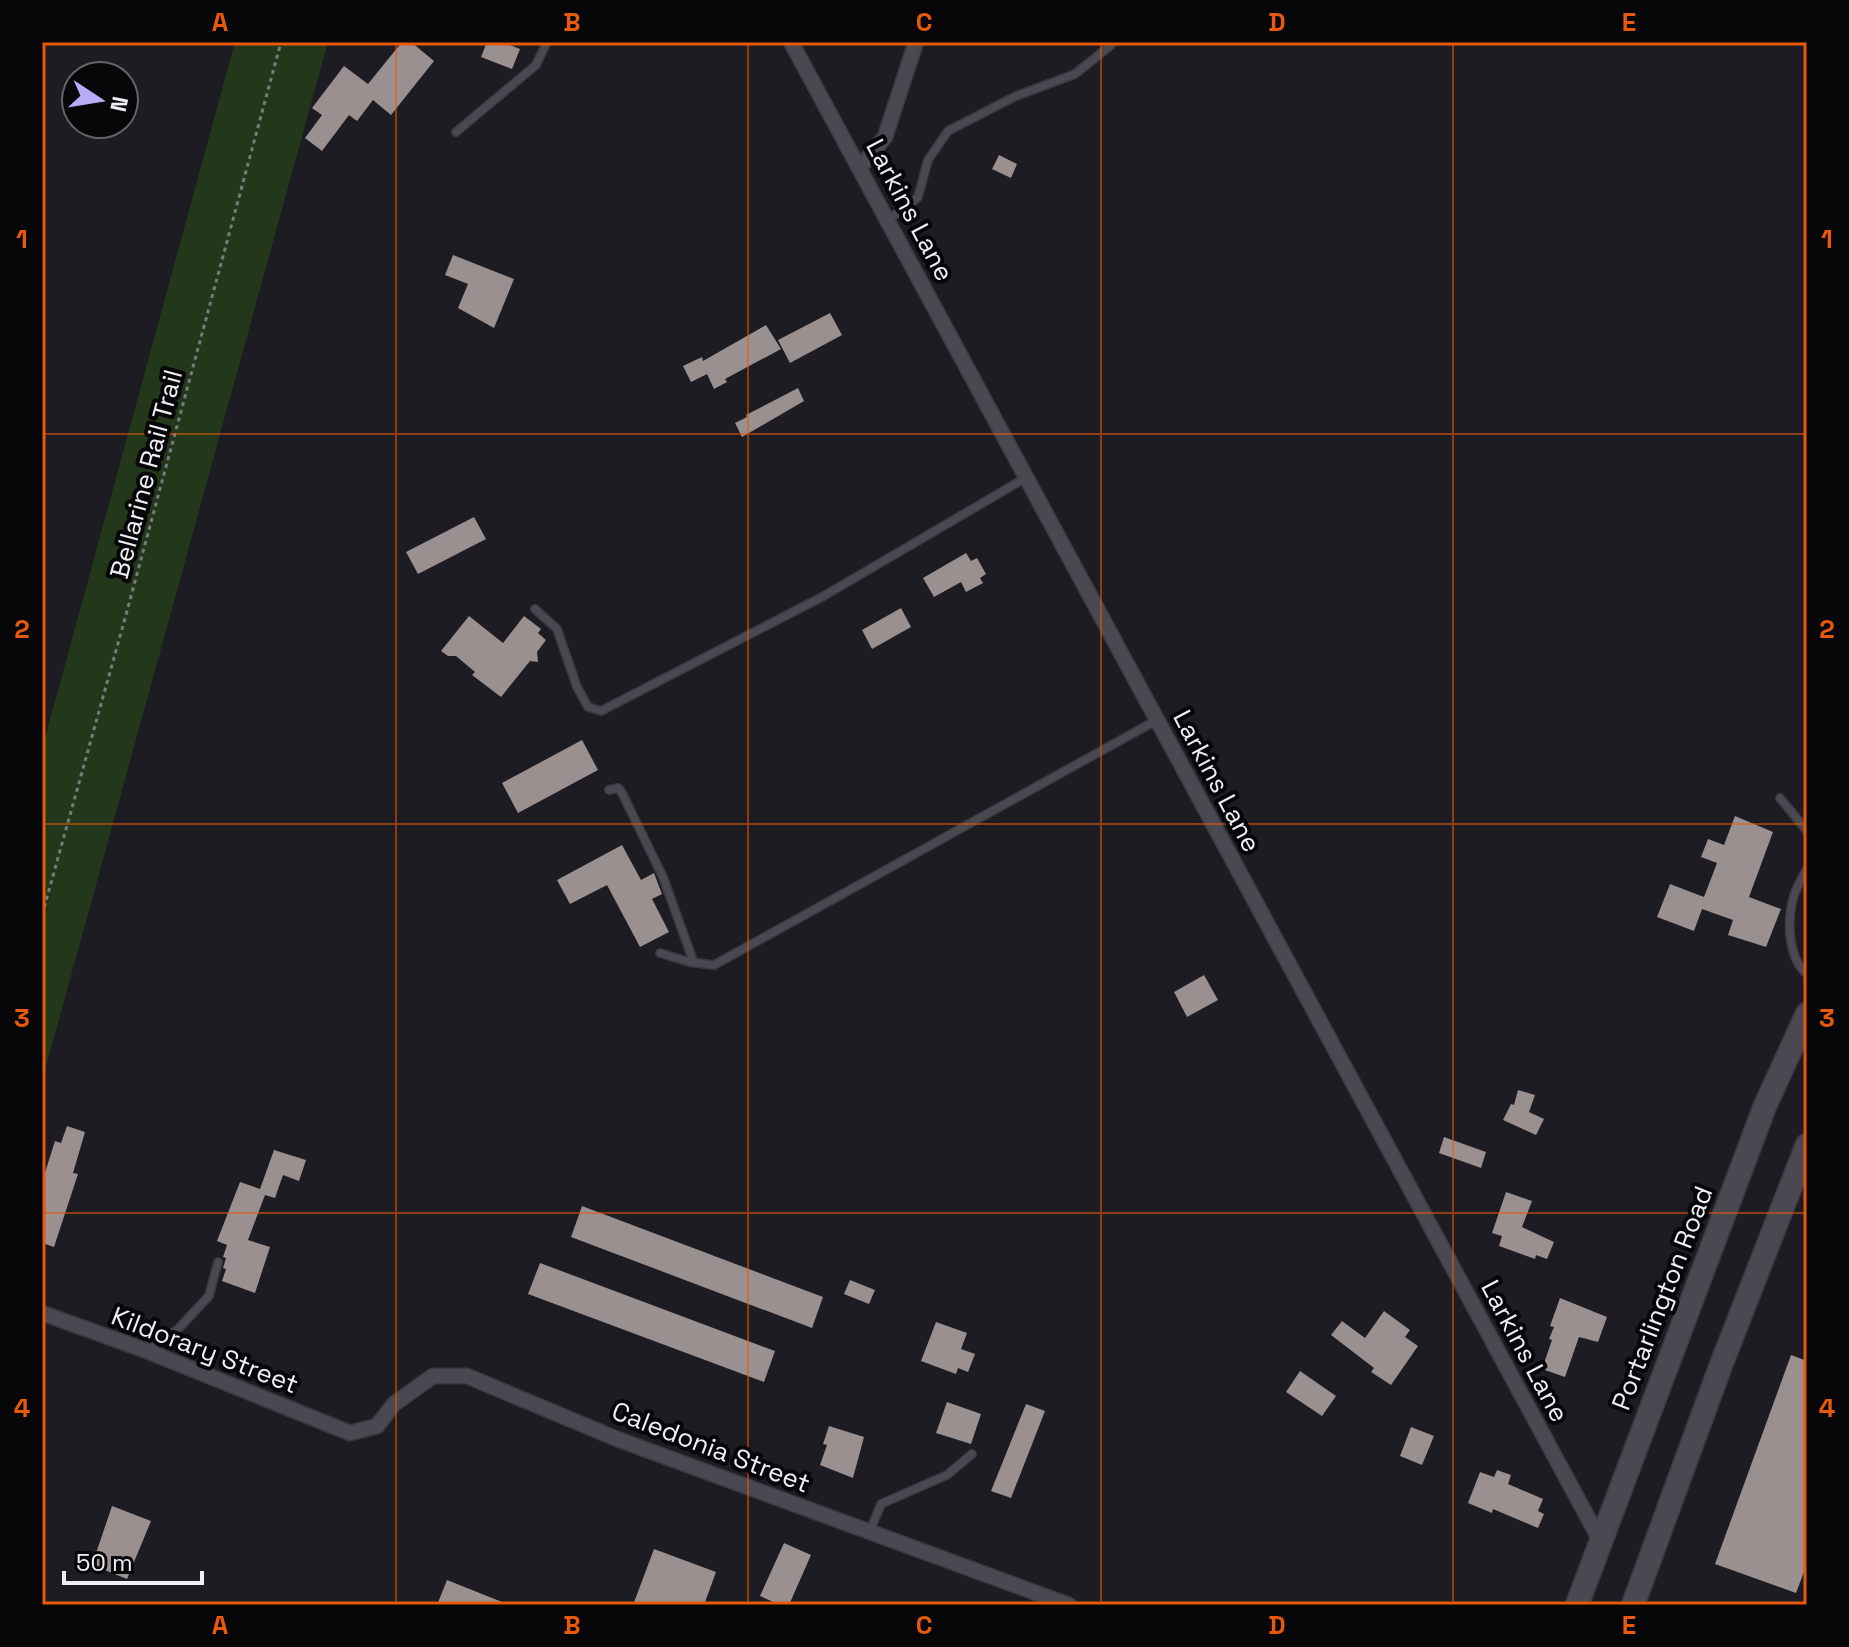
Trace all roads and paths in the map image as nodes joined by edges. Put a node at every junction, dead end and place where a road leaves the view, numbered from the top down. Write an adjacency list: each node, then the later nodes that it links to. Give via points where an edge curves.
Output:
1 (281, 42): 16 (path, Bellarine Rail Trail)
2 (547, 42): 6 (lane, via 536,65)
3 (791, 42): 7 (street, Larkins Lane)
4 (916, 42): 7 (street, via 885,137)
5 (1111, 45): 8 (lane, via 1075,74 1016,96 948,131 928,160 918,197)
6 (456, 132)
7 (860, 167): 8 (street, Larkins Lane)
8 (888, 218): 9 (street, Larkins Lane)
9 (1027, 477): 10 (lane, via 822,597 601,711 588,707 557,629); 11 (street, Larkins Lane)
10 (535, 609)
11 (1157, 720): 18 (lane, via 714,965); 28 (street, Larkins Lane)
12 (609, 790): 18 (lane, via 621,791 663,877)
13 (1780, 798): 14 (lane)
14 (1807, 831)
15 (1807, 869): 19 (lane, via 1793,897 1790,926 1794,955)
16 (42, 915)
17 (660, 953): 18 (lane)
18 (694, 963)
19 (1807, 974)
20 (1807, 1014): 28 (main road, Portarlington Road, via 1765,1106)
21 (1807, 1145): 31 (main road)
22 (218, 1262): 24 (lane, via 209,1296 178,1329)
23 (42, 1313): 24 (street, Kildorary Street)
24 (147, 1351): 25 (street, Kildorary Street)
25 (350, 1433): 27 (street, Caledonia Street, via 377,1426 394,1404 433,1376 467,1376 617,1439)
26 (972, 1454): 27 (lane, via 947,1475 881,1504)
27 (870, 1532): 29 (street, Caledonia Street)
28 (1601, 1542): 30 (main road, Portarlington Road)
29 (1069, 1605)
30 (1577, 1605)
31 (1633, 1605)

